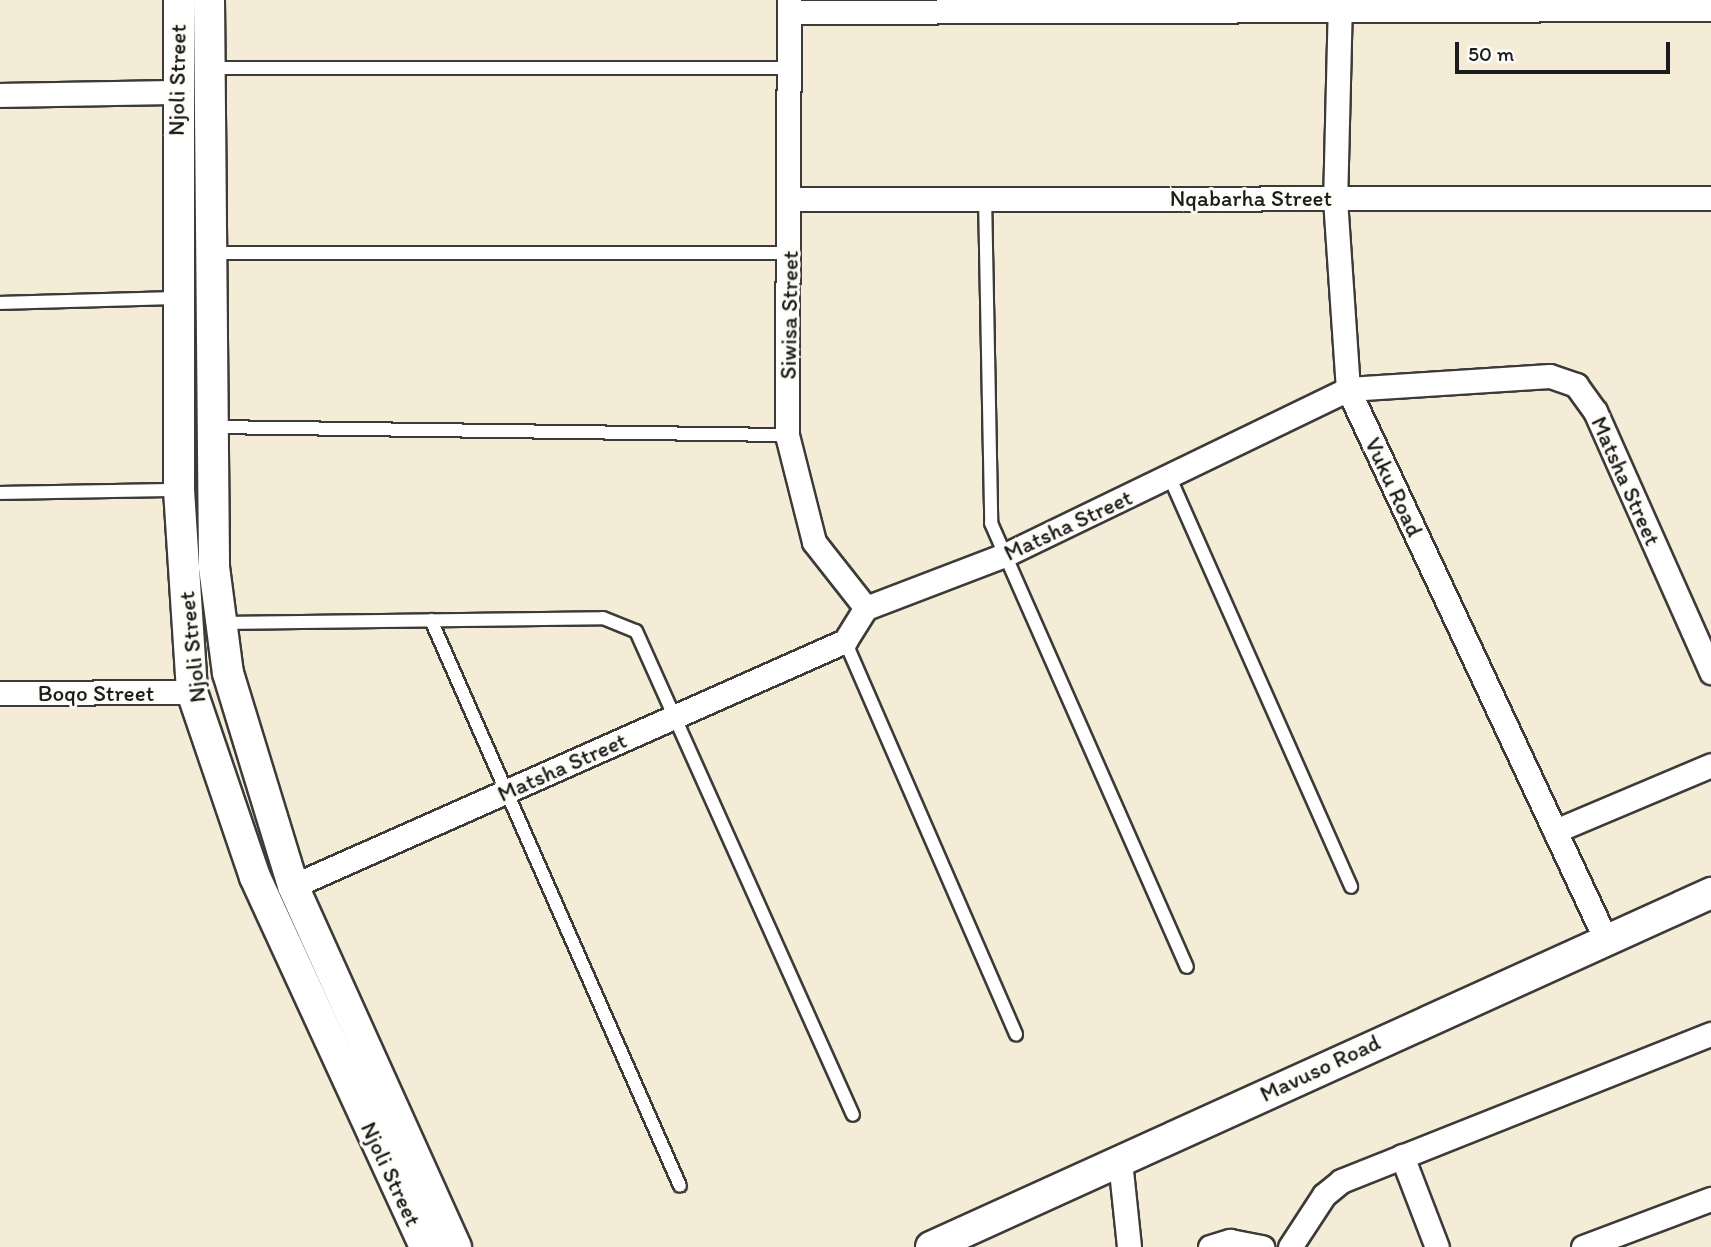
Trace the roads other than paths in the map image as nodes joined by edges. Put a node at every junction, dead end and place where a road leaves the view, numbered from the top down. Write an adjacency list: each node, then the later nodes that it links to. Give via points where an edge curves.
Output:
1 (179, 0): 8 (street, Njoli Street)
2 (209, 0): 6 (street, Njoli Street)
3 (789, 6): 4 (street); 7 (street, Siwisa Street)
4 (1340, 6): 5 (street); 12 (street, Vuku Road)
5 (1711, 9)
6 (208, 68): 7 (lane); 14 (street, Njoli Street)
7 (785, 68): 11 (street, Siwisa Street)
8 (176, 92): 9 (street); 16 (street, Njoli Street)
9 (0, 94)
10 (985, 196): 11 (street, Nqabarha Street); 12 (street, Nqabarha Street); 24 (lane, via 989,508)
11 (791, 199): 15 (street, Siwisa Street)
12 (1335, 199): 13 (street, Nqabarha Street); 18 (street, Vuku Road)
13 (1710, 202)
14 (208, 253): 15 (lane); 19 (street, Njoli Street)
15 (789, 253): 20 (street, Siwisa Street)
16 (178, 298): 17 (lane); 22 (street, Njoli Street)
17 (0, 303)
18 (1348, 389): 21 (street, Matsha Street); 29 (street, Matsha Street, via 1550,376 1576,385 1595,411); 35 (street, Vuku Road)
19 (211, 427): 20 (lane); 27 (street, Njoli Street)
20 (787, 435): 25 (street, Siwisa Street, via 814,542)
21 (1170, 478): 24 (street, Matsha Street); 37 (lane)
22 (179, 490): 23 (lane); 30 (street, Njoli Street)
23 (0, 493)
24 (1005, 555): 25 (street, Matsha Street); 40 (lane)
25 (866, 608): 28 (street)
26 (431, 620): 27 (lane); 32 (lane, via 621,622 636,631); 34 (lane)
27 (221, 623): 36 (street, Njoli Street, via 248,754)
28 (845, 641): 32 (street, Matsha Street); 41 (lane)
29 (1711, 672)
30 (192, 692): 31 (street, Boqo Street); 49 (street, Njoli Street, via 255,877)
31 (0, 693)
32 (672, 716): 34 (street, Matsha Street); 43 (lane)
33 (1711, 765): 35 (street)
34 (510, 791): 36 (street, Matsha Street); 46 (lane)
35 (1555, 831): 39 (street, Vuku Road)
36 (293, 886): 50 (street, Njoli Street)
37 (1350, 887)
38 (1711, 893): 39 (street, Mavuso Road)
39 (1605, 937): 45 (street, Mavuso Road)
40 (1187, 967)
41 (1016, 1034)
42 (1711, 1034): 44 (street)
43 (853, 1115)
44 (1402, 1156): 54 (street, via 1324,1195); 55 (street)
45 (1120, 1161): 48 (street, Mavuso Road); 51 (street)
46 (680, 1186)
47 (1711, 1199): 56 (street)
48 (949, 1243)
49 (425, 1247)
50 (456, 1247)
51 (1129, 1247)
52 (1210, 1247): 53 (street, via 1230,1241)
53 (1262, 1247)
54 (1290, 1247)
55 (1437, 1247)
56 (1583, 1247)

